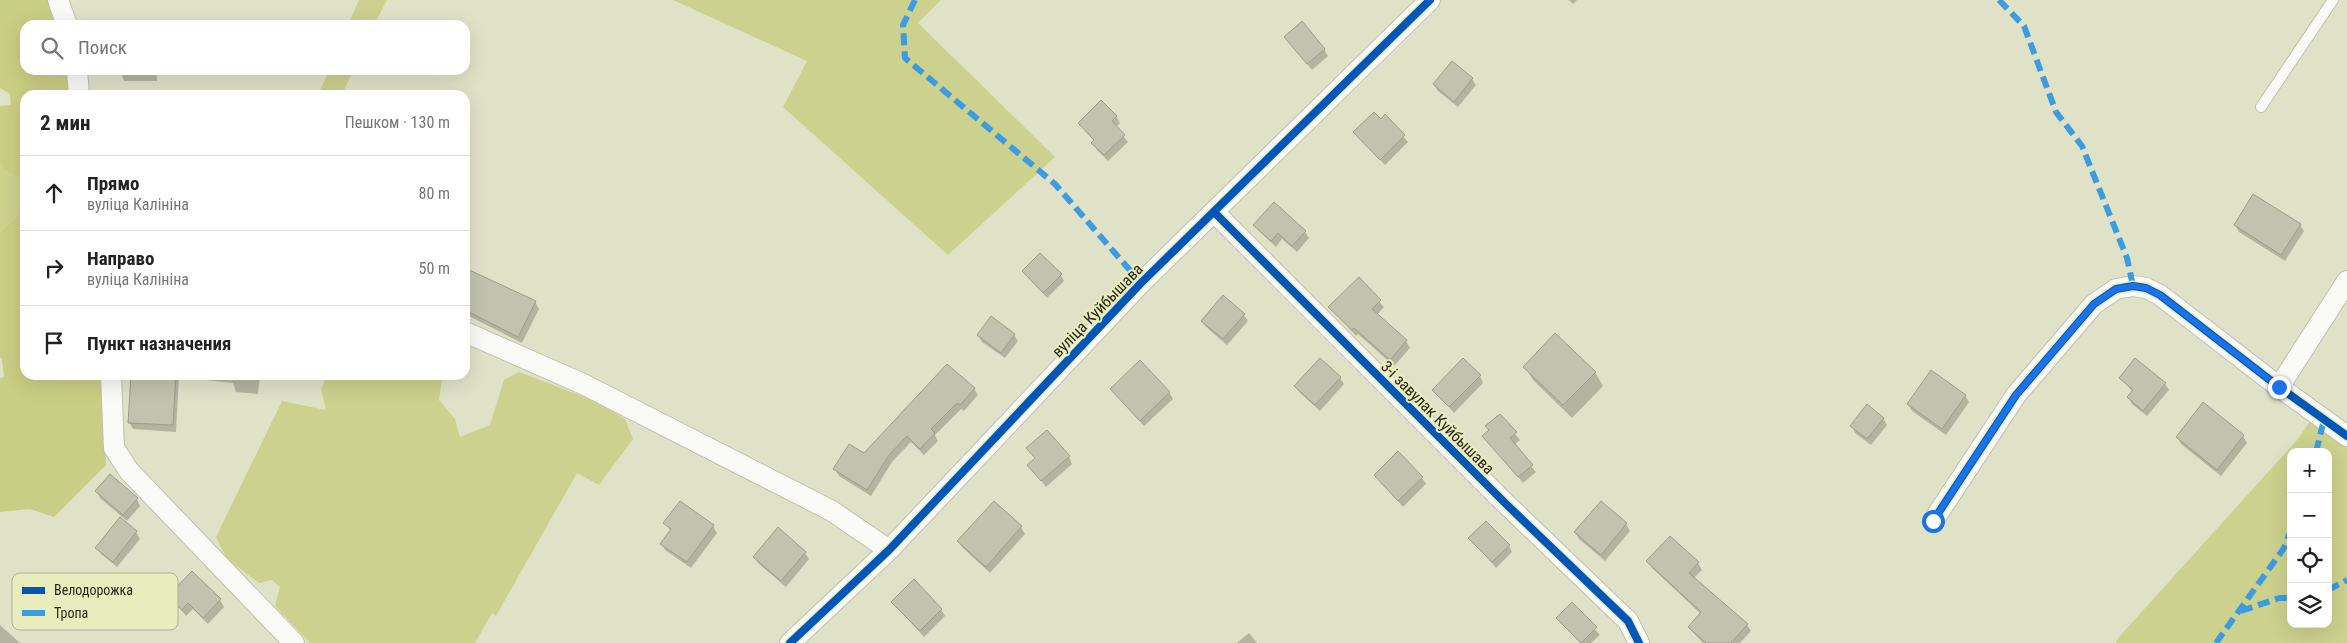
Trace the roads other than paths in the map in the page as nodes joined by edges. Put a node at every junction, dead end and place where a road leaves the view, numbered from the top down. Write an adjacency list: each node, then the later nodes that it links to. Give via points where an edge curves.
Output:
1 (58, 0): 4 (street)
2 (1430, 0): 8 (street, вуліца Куйбышава)
3 (2333, 0): 7 (lane)
4 (65, 20)
5 (77, 75): 6 (street)
6 (79, 90)
7 (2260, 108)
8 (1214, 212): 15 (street, вуліца Куйбышава, via 1134,290); 18 (street, 3-і завулак Куйбышава, via 1628,621)
9 (2347, 281): 12 (street)
10 (470, 334): 15 (street, via 583,384 832,511)
11 (111, 380): 16 (street, via 114,448 129,471)
12 (2279, 387): 13 (street); 14 (street, via 2160,295 2133,286 2116,289 2094,304 2016,395)
13 (2347, 436)
14 (1933, 521)
15 (889, 550): 17 (street, вуліца Куйбышава)
16 (294, 643)
17 (790, 643)
18 (1638, 643)

